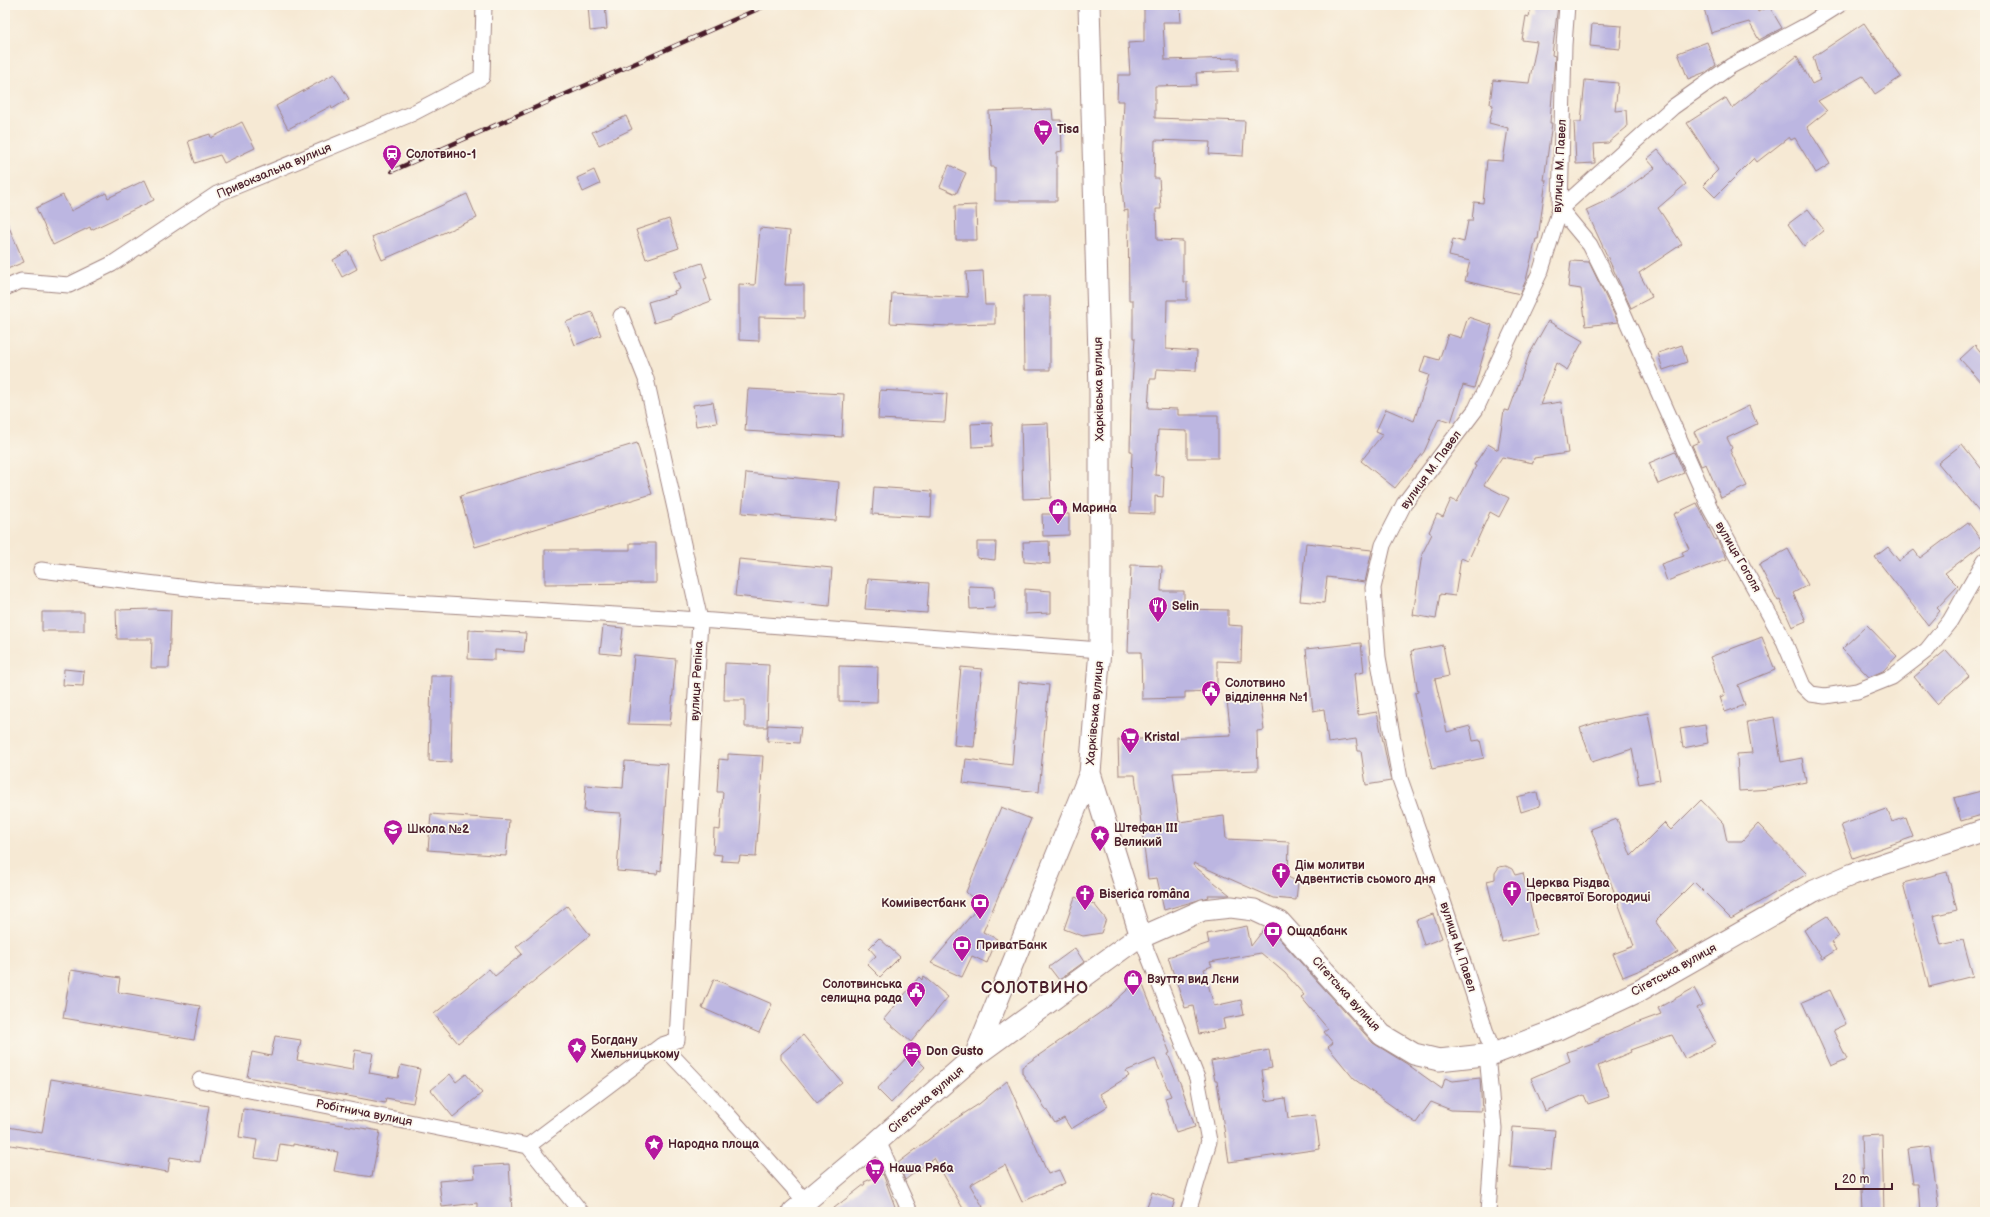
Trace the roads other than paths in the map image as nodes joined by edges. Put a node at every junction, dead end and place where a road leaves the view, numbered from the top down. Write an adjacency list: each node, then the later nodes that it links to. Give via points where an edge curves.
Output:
1 (484, 5): 6 (street, Привокзальна вулиця, via 482,76 411,114 217,194 112,264 69,285 21,281)
2 (1088, 5): 11 (street, Харківська вулиця, via 1100,391)
3 (1567, 5): 5 (street, вулиця М. Павел)
4 (1839, 5): 5 (street, via 1731,66 1673,107)
5 (1560, 209): 8 (street, вулиця Гоголя, via 1594,252 1710,508 1784,641 1803,686 1811,694 1826,696 1857,691 1892,677 1927,650 1950,620); 16 (street, вулиця М. Павел, via 1541,270 1476,409 1404,504 1383,546 1373,588 1378,657 1400,779 1441,895)
6 (5, 288)
7 (621, 316): 10 (street, вулиця Репіна, via 646,379)
8 (1985, 560)
9 (41, 570): 10 (street, via 213,591)
10 (700, 620): 11 (street); 15 (street, вулиця Репіна, via 677,1040)
11 (1100, 650): 12 (street, Харківська вулиця)
12 (1090, 773): 14 (street, Харківська вулиця); 17 (street, Харківська вулиця)
13 (1985, 830): 16 (street, Сігетська вулиця, via 1854,874 1814,891 1639,991 1556,1030)
14 (1141, 937): 16 (street, Сігетська вулиця, via 1203,910 1231,906 1254,910 1280,922 1382,1035 1414,1054 1439,1060); 17 (street, Сігетська вулиця); 24 (street, via 1197,1078 1209,1141)
15 (662, 1045): 20 (street); 21 (street, via 721,1107)
16 (1490, 1055): 25 (street, вулиця М. Павел, via 1494,1128)
17 (975, 1056): 19 (street, Сігетська вулиця)
18 (200, 1080): 20 (street, Робітнича вулиця)
19 (878, 1141): 21 (street, Сігетська вулиця); 23 (street)
20 (528, 1146): 22 (street)
21 (799, 1207)
22 (581, 1212)
23 (910, 1212)
24 (1188, 1212)
25 (1488, 1212)

